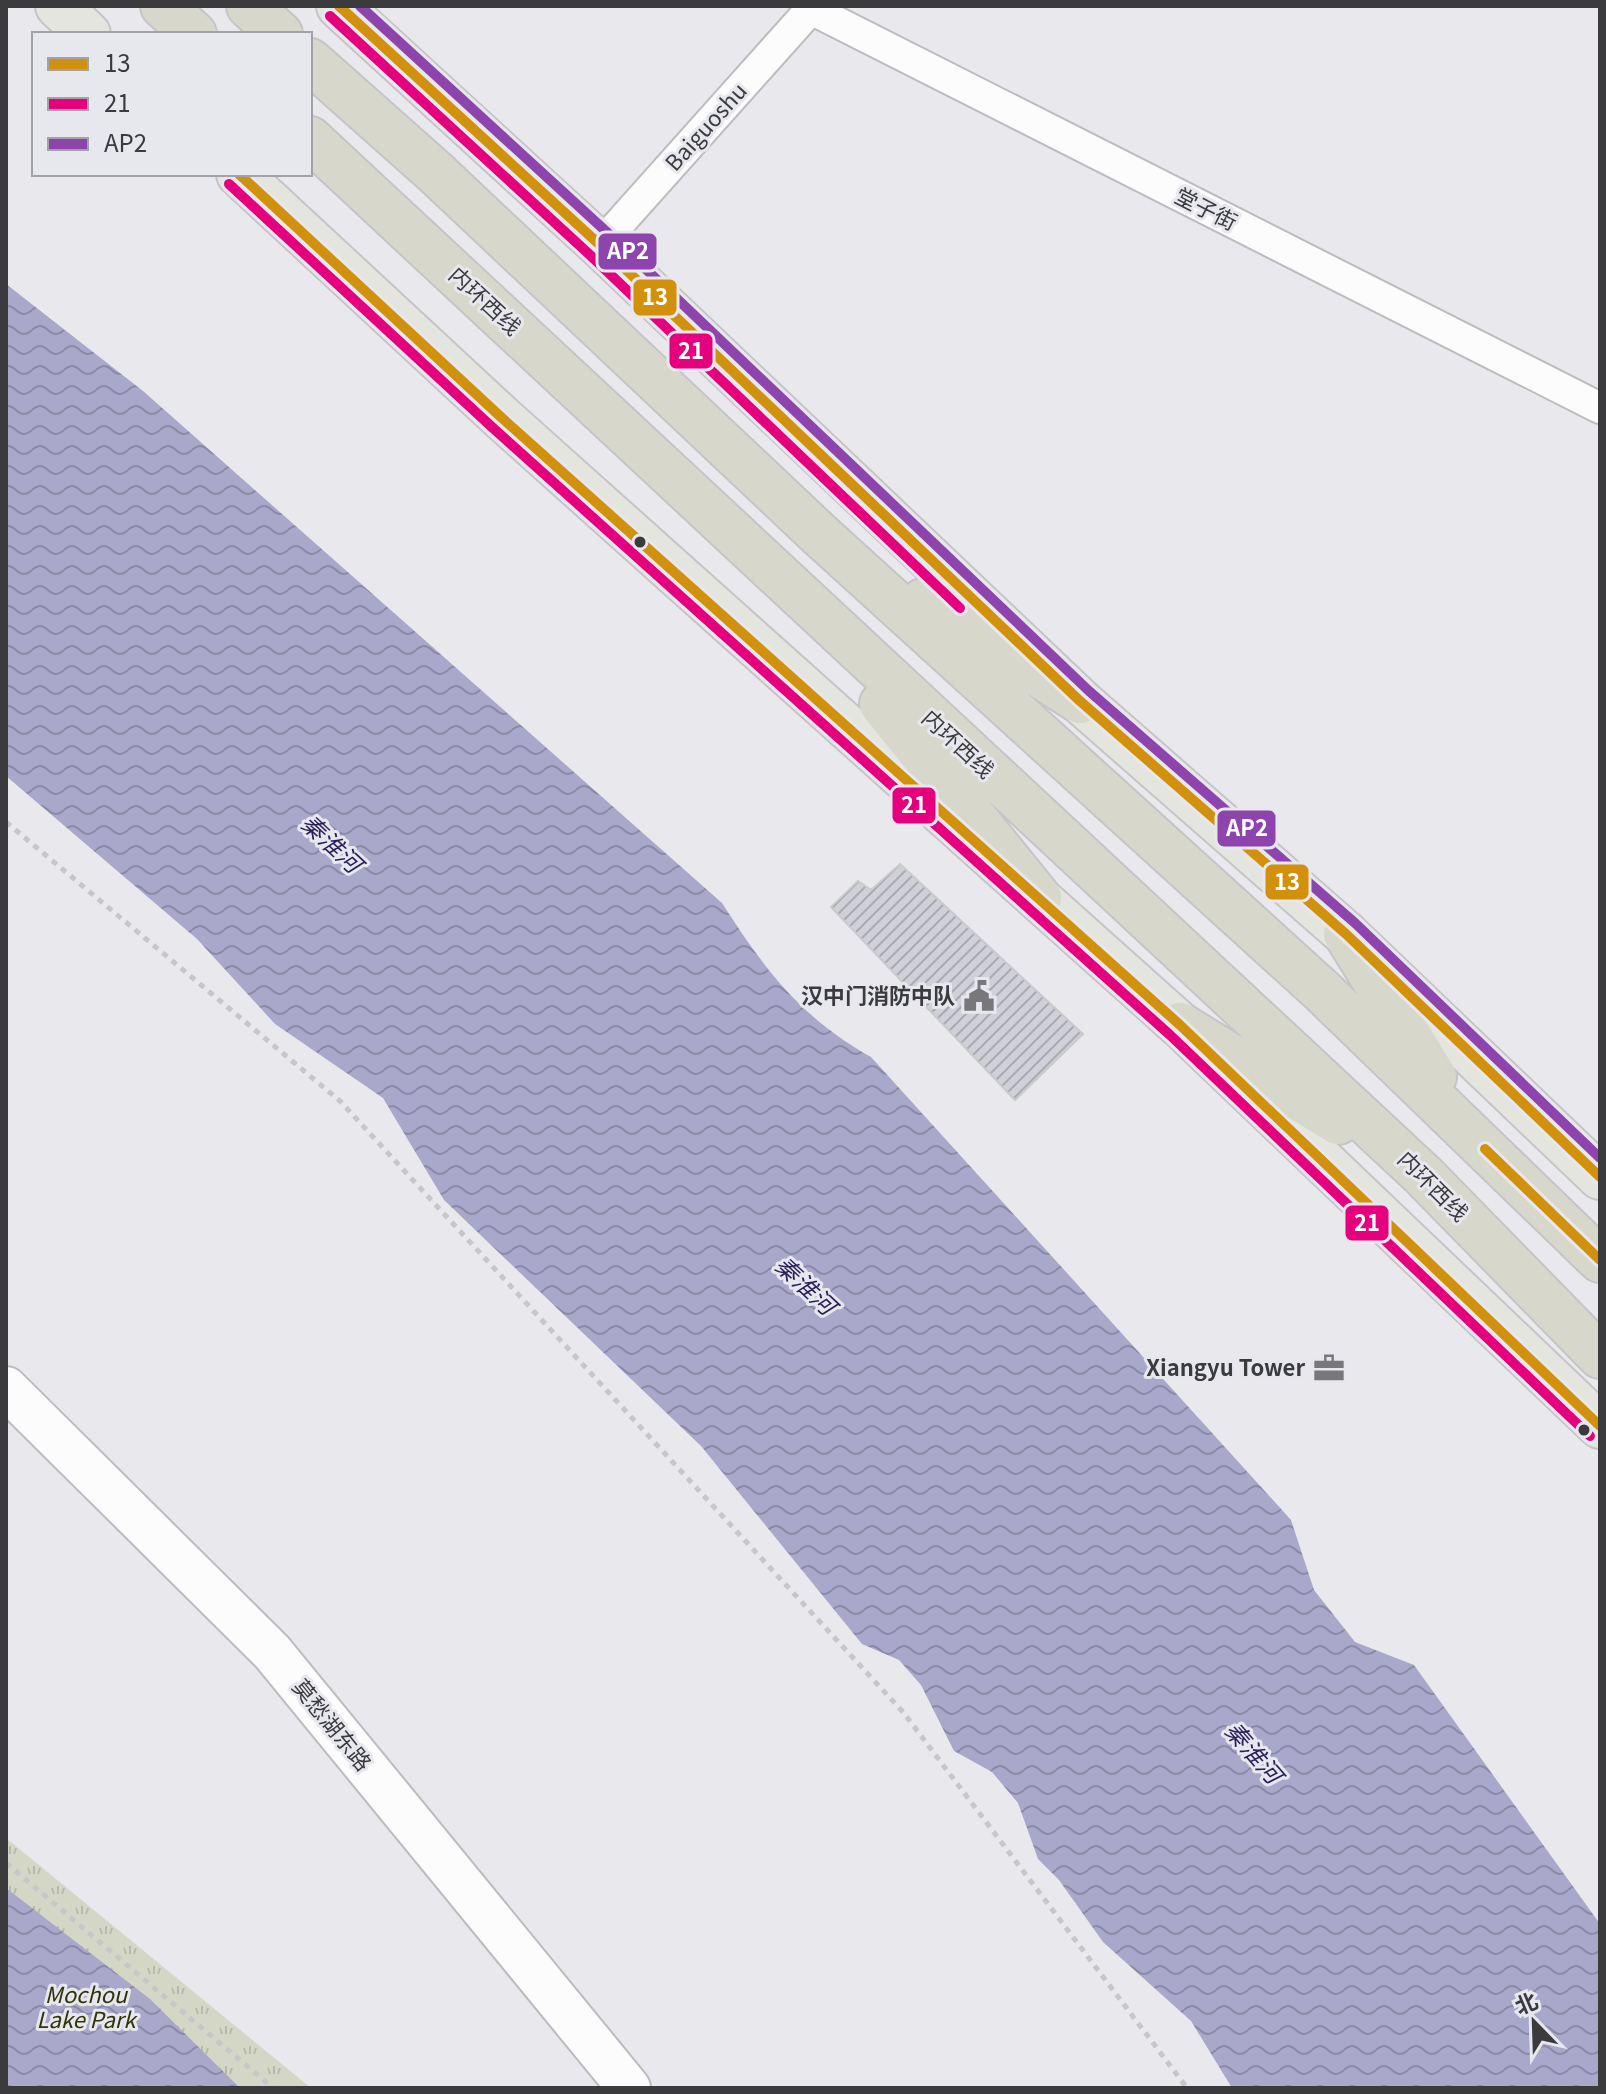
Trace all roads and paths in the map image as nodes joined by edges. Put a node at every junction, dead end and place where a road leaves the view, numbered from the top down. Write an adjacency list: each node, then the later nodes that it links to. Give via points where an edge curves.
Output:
1 (58, 6): 6 (main road)
2 (163, 6): 7 (highway)
3 (249, 6): 8 (highway)
4 (339, 6): 12 (main road)
5 (811, 8): 12 (street, Baiguoshu); 13 (street, 堂子街)
6 (86, 32)
7 (192, 32)
8 (278, 32)
9 (312, 63): 14 (highway)
10 (312, 141): 15 (highway, 内环西线)
11 (241, 176): 18 (main road, via 502,418)
12 (600, 245): 16 (main road)
13 (1600, 408)
14 (820, 535): 16 (highway); 21 (highway, via 1321,990)
15 (782, 581): 18 (highway); 22 (highway, 内环西线)
16 (1080, 701): 19 (main road)
17 (6, 822): 31 (path, via 340,1101 903,1712)
18 (1039, 898): 20 (main road)
19 (1346, 934): 21 (highway); 23 (main road)
20 (1180, 1025): 22 (highway); 27 (main road)
21 (1469, 1133): 24 (highway)
22 (1423, 1175): 25 (highway, 内环西线)
23 (1600, 1177)
24 (1600, 1260)
25 (1600, 1356)
26 (6, 1388): 30 (street, 莫愁湖东路, via 272,1652)
27 (1600, 1426)
28 (6, 1863): 29 (path)
29 (273, 2088)
30 (629, 2088)
31 (1187, 2088)

